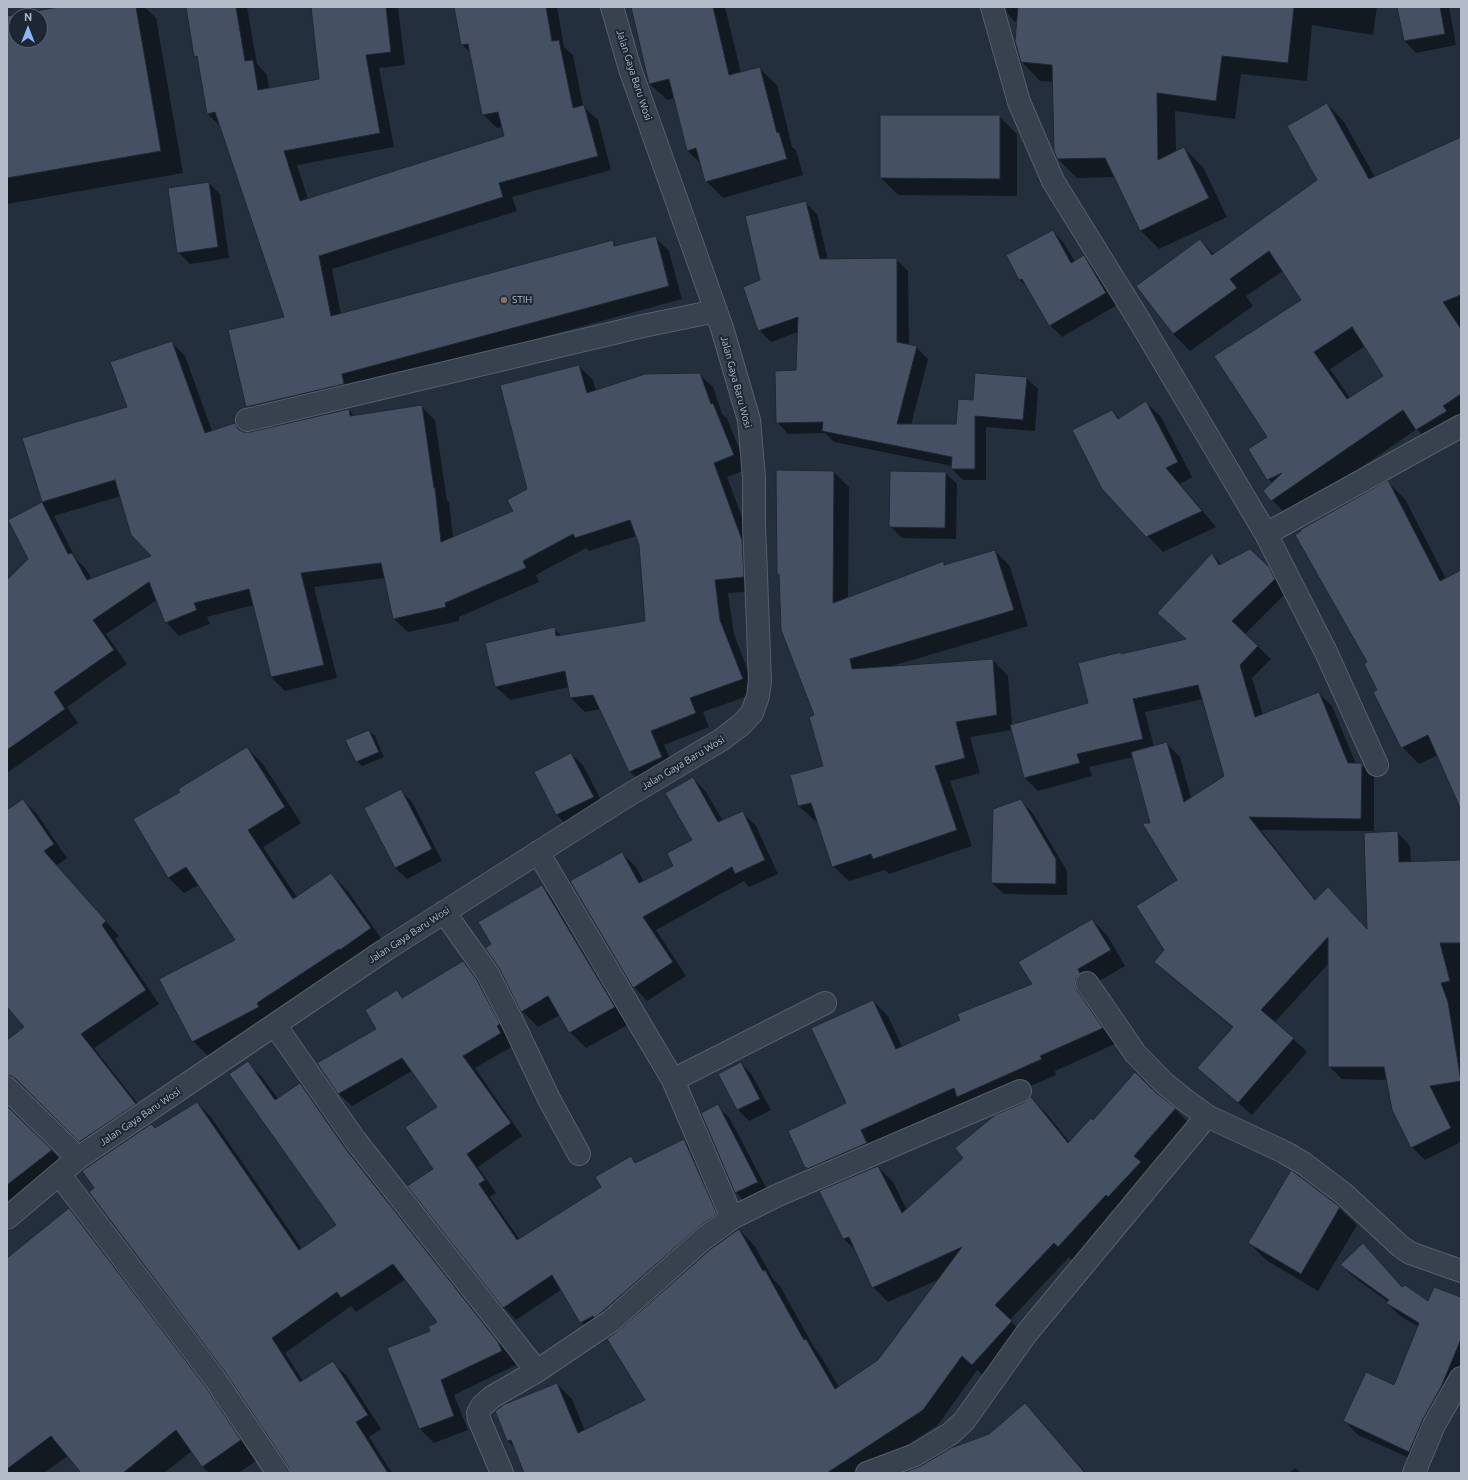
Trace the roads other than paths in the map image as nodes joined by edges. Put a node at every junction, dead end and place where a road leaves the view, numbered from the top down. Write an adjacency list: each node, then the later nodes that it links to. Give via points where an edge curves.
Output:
1 (612, 7): 3 (street, Jalan Gaya Baru Wosi, via 633,76)
2 (992, 7): 6 (street, via 1019,102 1053,181)
3 (716, 310): 4 (street); 8 (street, Jalan Gaya Baru Wosi, via 749,420 754,478 760,681 758,696 752,713 730,734)
4 (247, 420)
5 (1461, 426): 6 (street)
6 (1266, 534): 7 (street, via 1326,652)
7 (1377, 765)
8 (538, 852): 9 (street, Jalan Gaya Baru Wosi); 13 (street)
9 (444, 912): 12 (street, Jalan Gaya Baru Wosi); 17 (street, via 488,974)
10 (1087, 983): 16 (street, via 1135,1053 1163,1082)
11 (825, 1003): 13 (street)
12 (275, 1025): 18 (street, Jalan Gaya Baru Wosi); 23 (street, via 355,1140)
13 (673, 1080): 21 (street)
14 (7, 1088): 18 (street)
15 (1020, 1091): 21 (street, via 776,1196)
16 (1207, 1116): 22 (street, via 1303,1163 1344,1194 1410,1253); 27 (street, via 1026,1334 964,1421 950,1434 915,1455)
17 (579, 1154)
18 (78, 1158): 19 (street, Jalan Gaya Baru Wosi)
19 (59, 1174): 20 (street, Jalan Gaya Baru Wosi); 25 (street, via 215,1379)
20 (7, 1218)
21 (732, 1218): 23 (street, via 703,1239 611,1321)
22 (1461, 1271)
23 (537, 1370): 26 (street, via 492,1397 478,1413)
24 (1461, 1378): 28 (street, via 1434,1425)
25 (278, 1473)
26 (502, 1473)
27 (867, 1473)
28 (1414, 1473)

